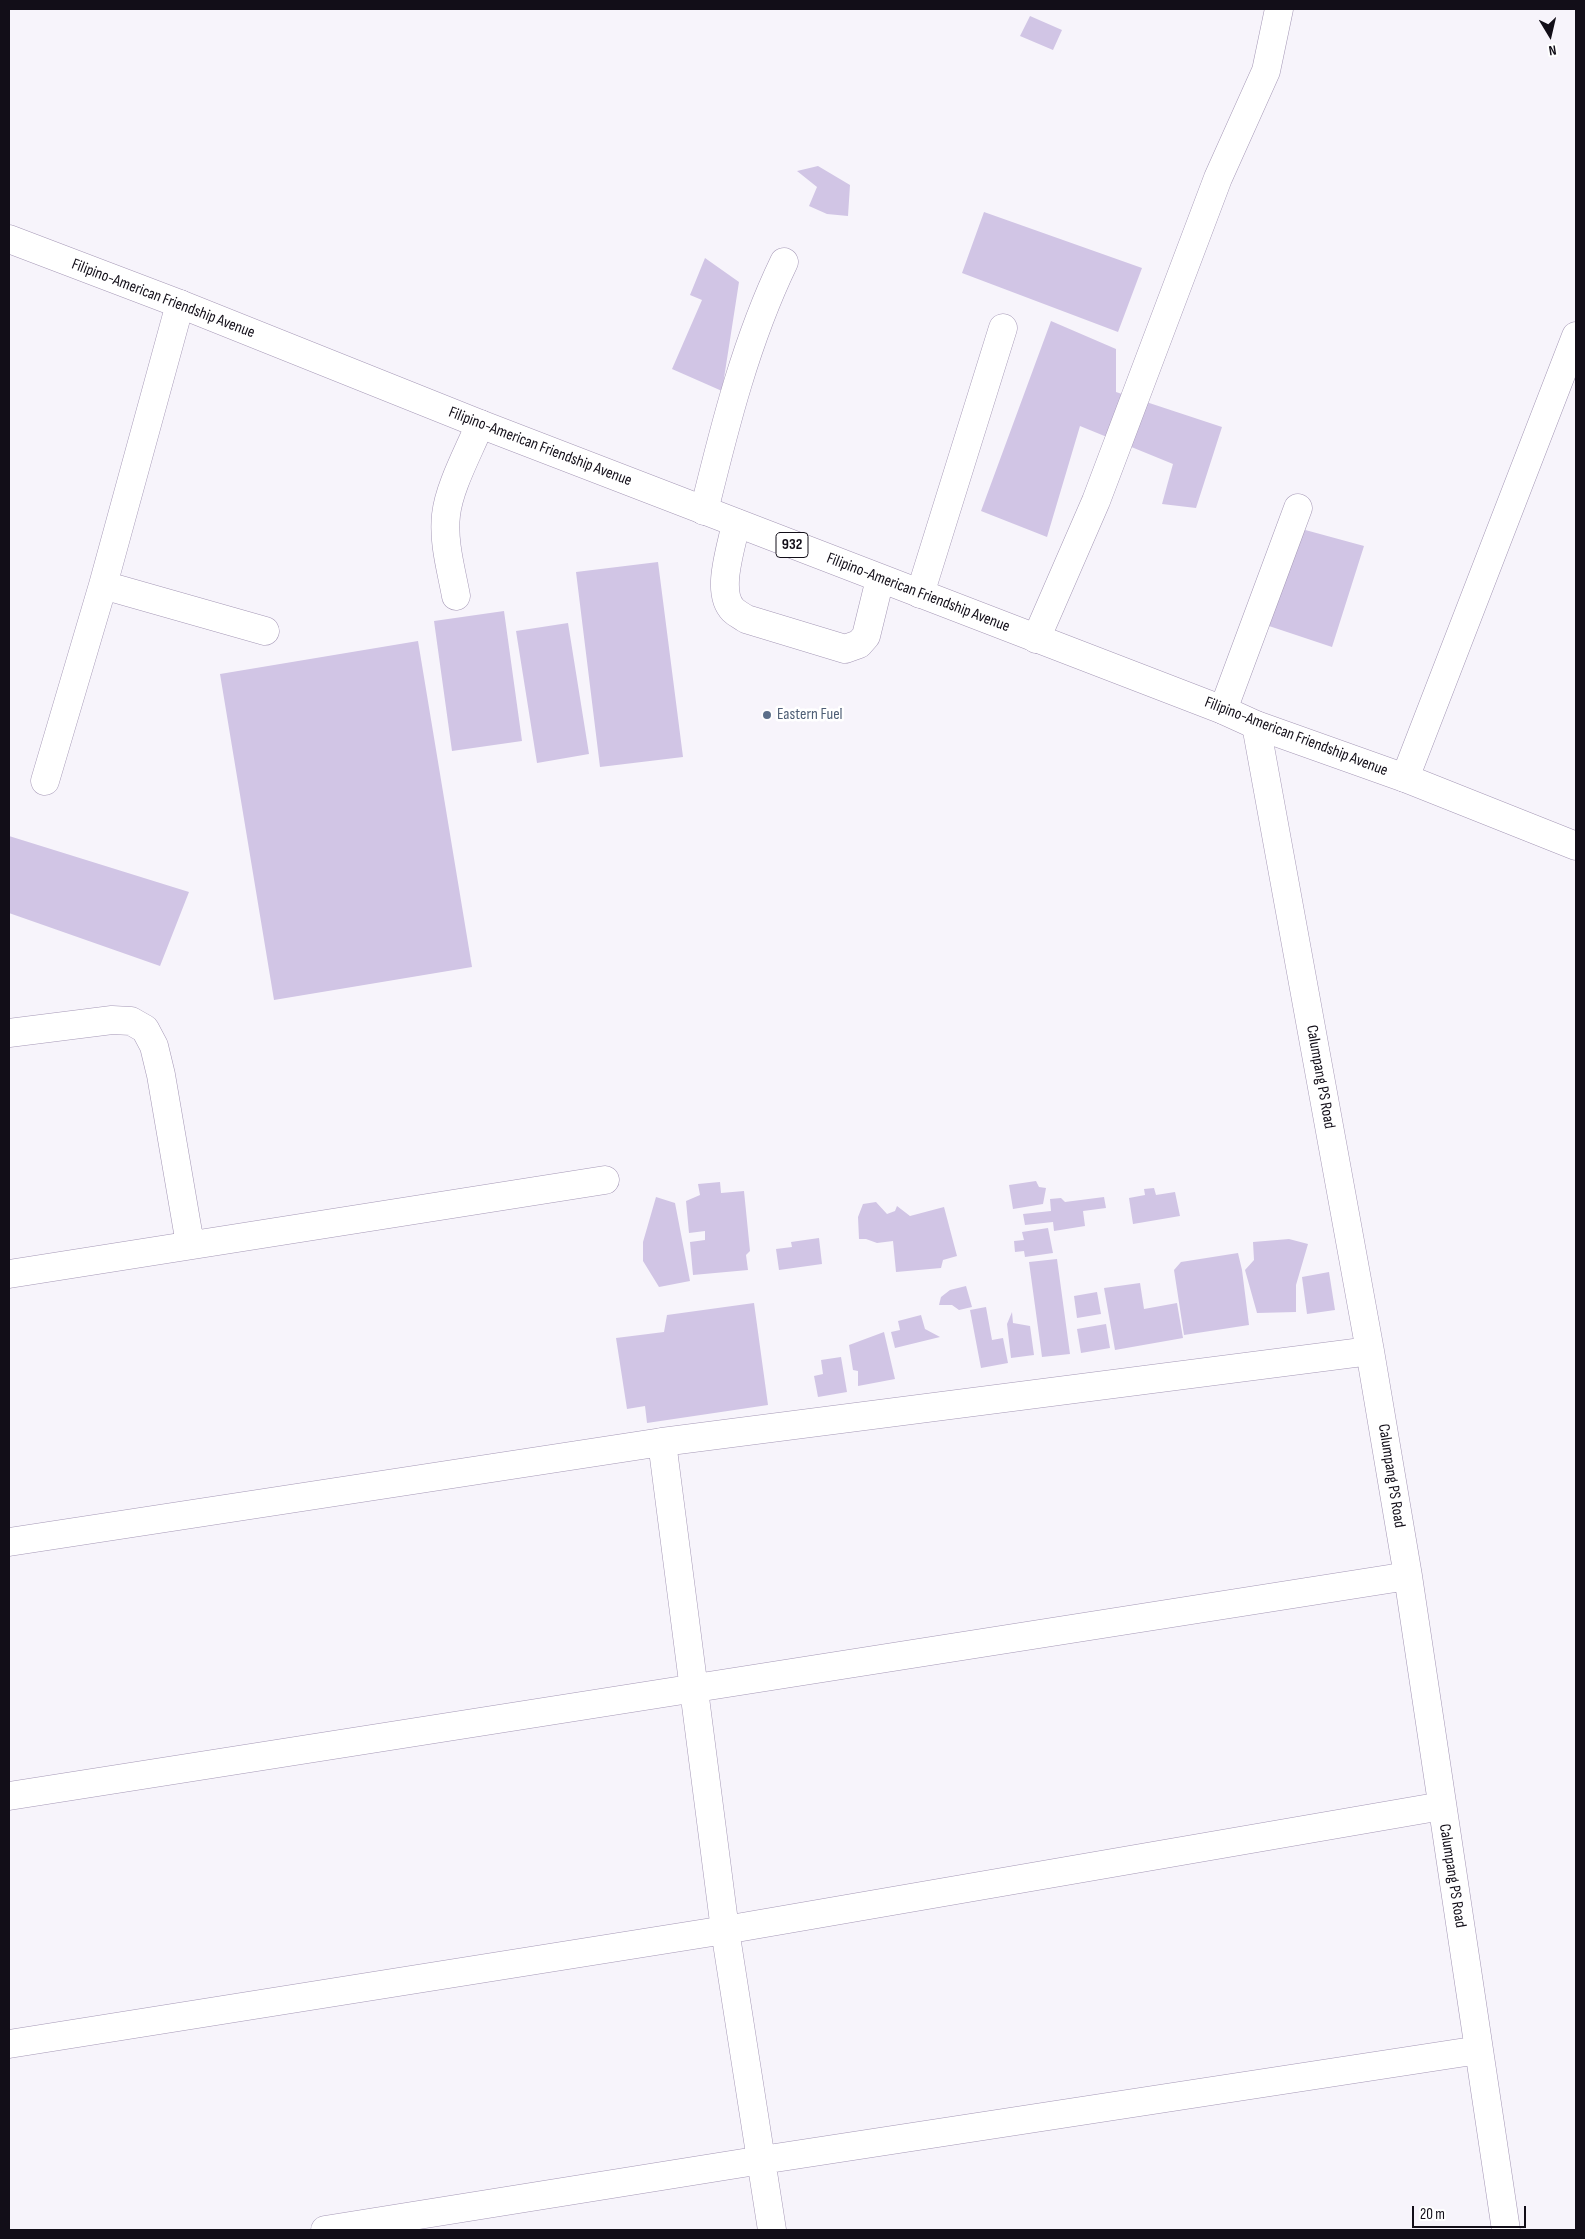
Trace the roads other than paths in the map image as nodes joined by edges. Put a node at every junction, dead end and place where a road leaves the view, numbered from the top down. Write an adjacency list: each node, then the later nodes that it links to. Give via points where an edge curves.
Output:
1 (1279, 9): 16 (street, via 1266,71 1218,178 1096,501)
2 (9, 239): 4 (street, Filipino-American Friendship Avenue / 932)
3 (784, 262): 9 (street, via 762,307 733,395)
4 (180, 304): 7 (street, Filipino-American Friendship Avenue / 932); 12 (street)
5 (1003, 328): 13 (street)
6 (1576, 336): 19 (street)
7 (480, 424): 9 (street, Filipino-American Friendship Avenue / 932); 14 (street, via 446,514 445,538)
8 (1298, 508): 17 (street)
9 (704, 511): 10 (street, Filipino-American Friendship Avenue / 932)
10 (736, 523): 11 (street, Filipino-American Friendship Avenue / 932); 11 (street, via 724,587 732,609 746,619 845,649 859,644 866,636)
11 (880, 579): 13 (street, Filipino-American Friendship Avenue / 932)
12 (103, 585): 15 (street); 20 (street)
13 (920, 594): 16 (street, Filipino-American Friendship Avenue / 932)
14 (456, 596)
15 (265, 631)
16 (1036, 639): 17 (street, Filipino-American Friendship Avenue / 932)
17 (1223, 710): 18 (street, Filipino-American Friendship Avenue / 932)
18 (1256, 726): 19 (street, Filipino-American Friendship Avenue / 932); 26 (street, Calumpang PS Road)
19 (1405, 778): 21 (street, Filipino-American Friendship Avenue / 932)
20 (45, 781)
21 (1576, 846)
22 (9, 1033): 24 (street, via 112,1020 131,1021 145,1029 154,1046 161,1075)
23 (605, 1180): 24 (street)
24 (190, 1244): 25 (street)
25 (9, 1274)
26 (1370, 1351): 27 (street); 29 (street, Calumpang PS Road)
27 (662, 1442): 28 (street); 30 (street)
28 (9, 1542)
29 (1408, 1576): 30 (street); 32 (street, Calumpang PS Road)
30 (695, 1688): 31 (street); 33 (street)
31 (9, 1796)
32 (1442, 1806): 33 (street); 35 (street, Calumpang PS Road)
33 (725, 1930): 34 (street); 36 (street)
34 (9, 2044)
35 (1479, 2050): 36 (street); 39 (street, Calumpang PS Road)
36 (762, 2160): 37 (street); 38 (street)
37 (325, 2230)
38 (772, 2230)
39 (1506, 2230)

